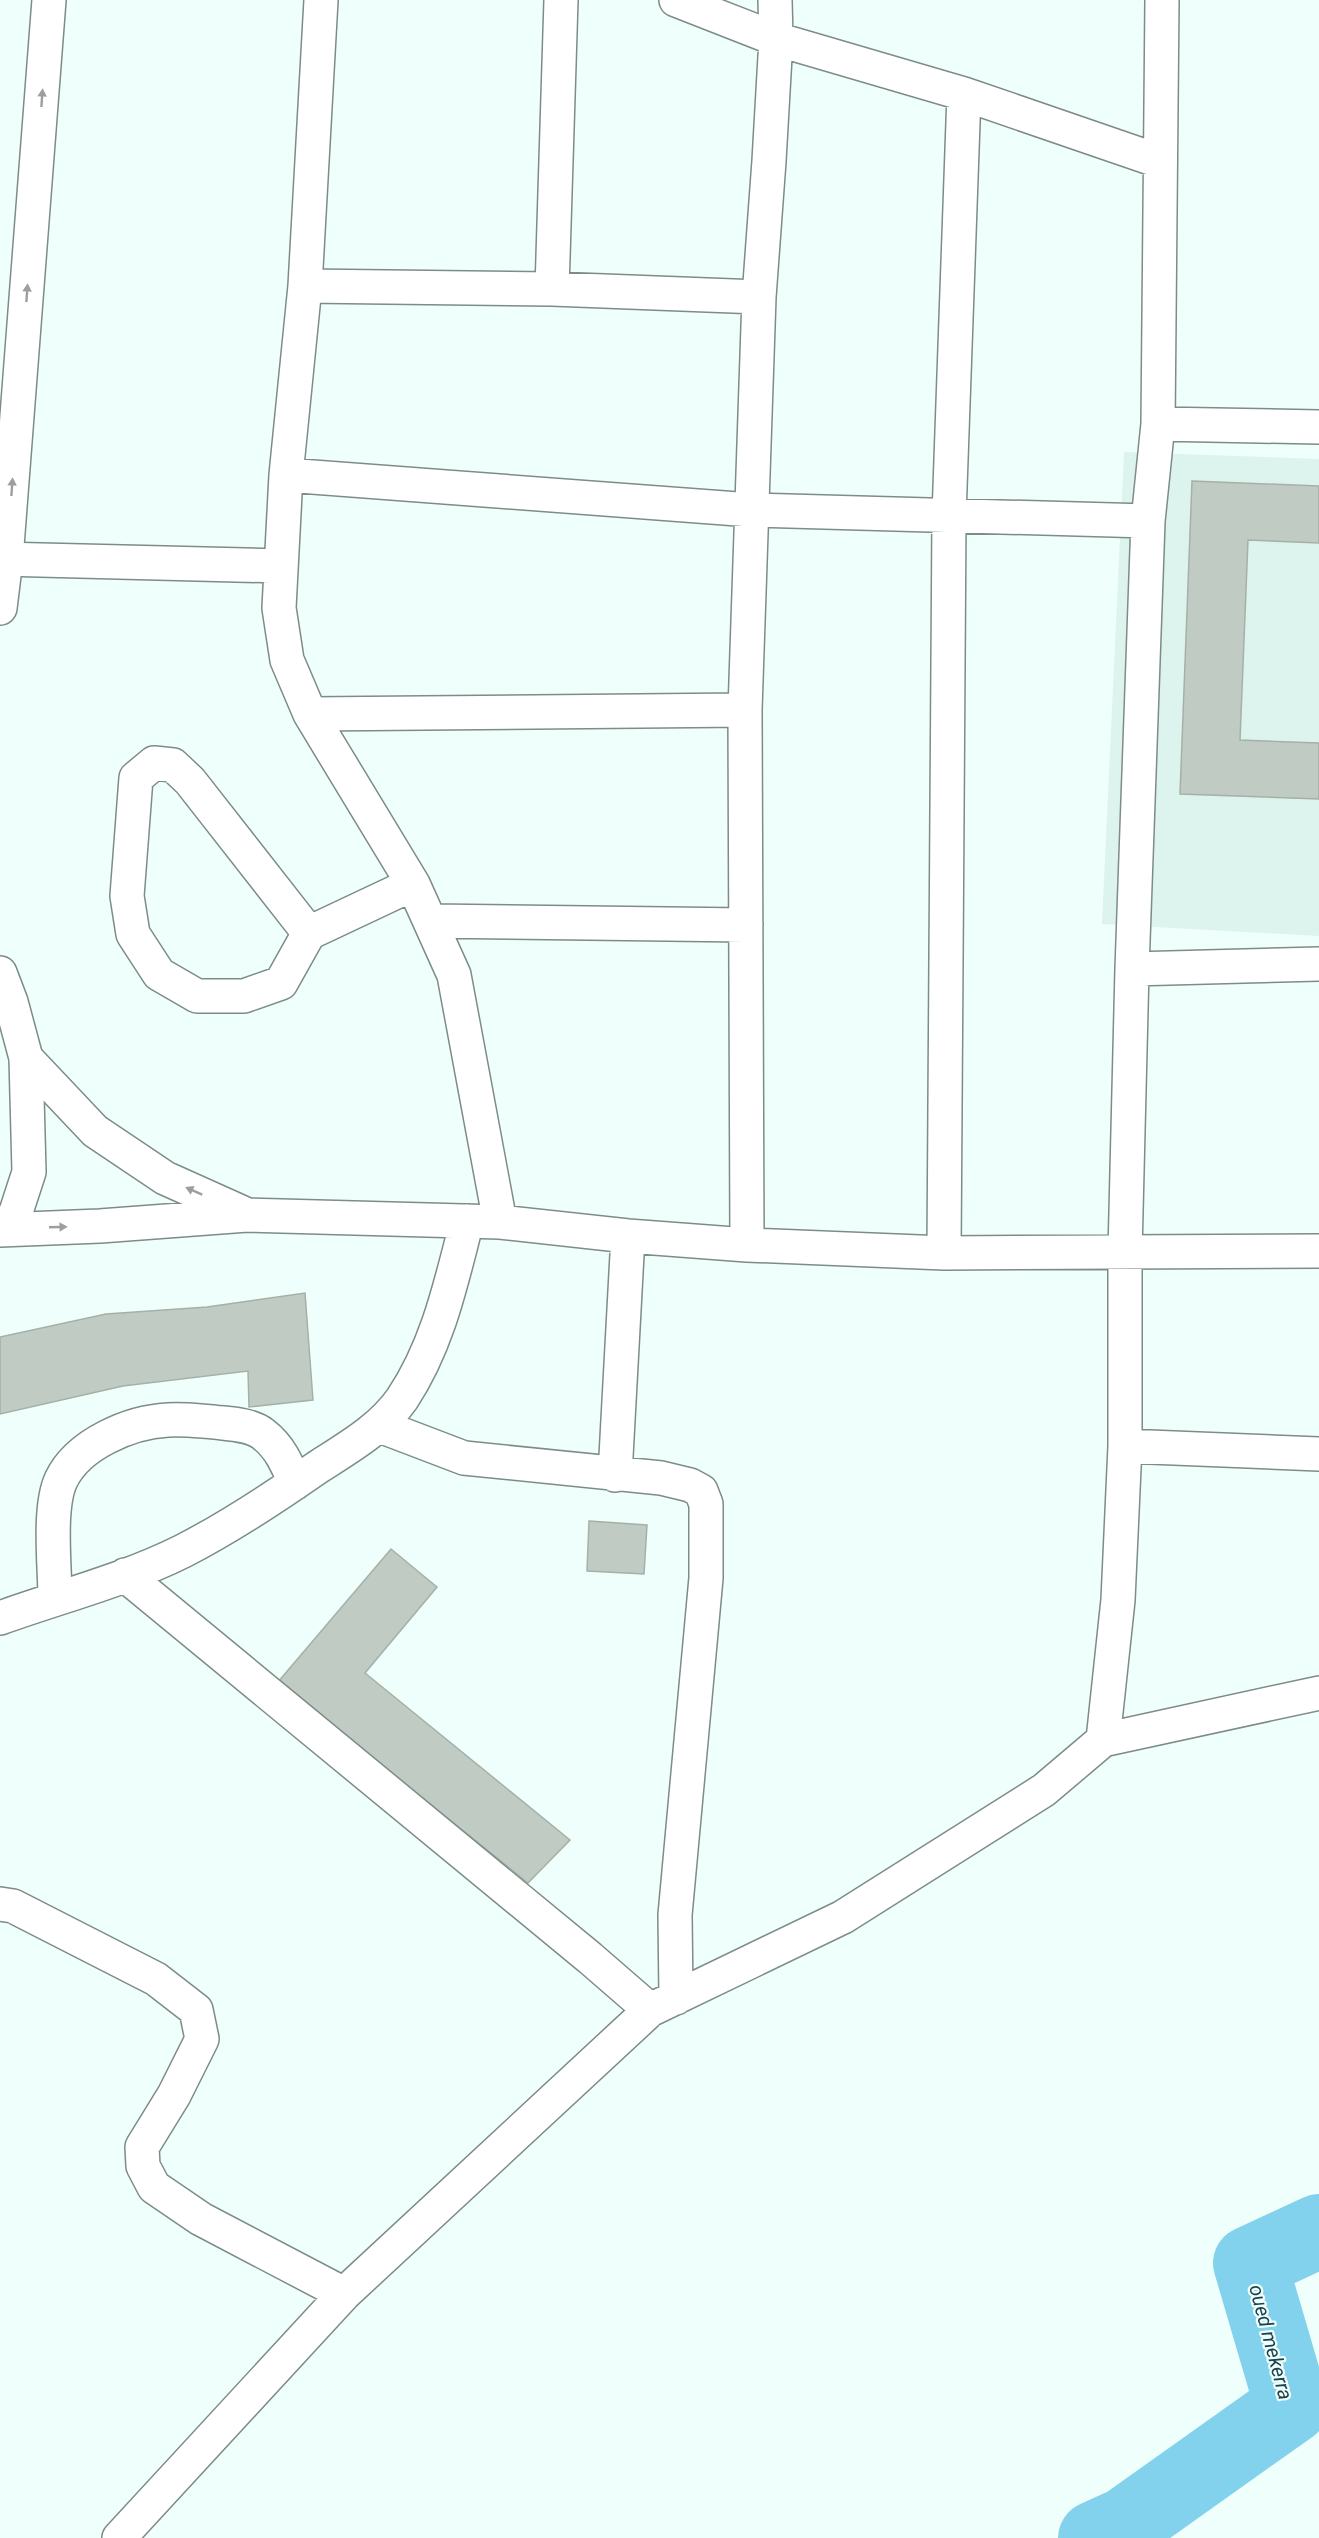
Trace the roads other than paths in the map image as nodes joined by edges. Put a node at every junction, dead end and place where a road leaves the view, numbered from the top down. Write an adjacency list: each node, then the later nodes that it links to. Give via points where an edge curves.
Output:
1 (49, 0): 19 (street, one-way to 1)
2 (321, 0): 10 (street)
3 (561, 0): 11 (street)
4 (676, 0): 7 (street)
5 (775, 0): 7 (street)
6 (1162, 0): 9 (street)
7 (776, 39): 8 (street); 12 (street)
8 (964, 94): 9 (street); 17 (street)
9 (1159, 161): 13 (street)
10 (305, 286): 11 (street); 15 (street)
11 (552, 289): 12 (street)
12 (759, 297): 16 (street)
13 (1158, 424): 14 (street); 18 (street)
14 (1319, 427)
15 (285, 475): 16 (street); 20 (street)
16 (751, 510): 17 (street); 22 (street)
17 (949, 516): 18 (street); 40 (street)
18 (1148, 520): 29 (street)
19 (3, 559): 20 (street); 21 (street)
20 (280, 566): 23 (street, via 279,608 287,660)
21 (0, 608)
22 (745, 710): 23 (street); 26 (street)
23 (310, 714): 24 (street)
24 (413, 884): 25 (street); 27 (street)
25 (431, 921): 26 (street); 34 (street, via 454,975)
26 (746, 925): 37 (street)
27 (309, 933): 27 (street, via 190,781 173,765 154,763 136,778 127,896 133,934 159,974 197,996 244,996 281,983)
28 (1319, 964): 29 (street)
29 (1132, 969): 39 (street)
30 (0, 973): 31 (street)
31 (26, 1058): 32 (street, one-way to 31, via 165,1178 95,1131); 35 (street, via 29,1172 15,1215)
32 (247, 1215): 33 (street); 35 (street, one-way to 32)
33 (467, 1221): 34 (street); 41 (street, via 443,1314 420,1370)
34 (500, 1222): 36 (street)
35 (0, 1229)
36 (628, 1236): 37 (street); 44 (street)
37 (747, 1245): 40 (street)
38 (1319, 1251): 39 (street)
39 (1125, 1252): 40 (street); 42 (street)
40 (944, 1253)
41 (380, 1426): 44 (street, via 464,1458); 45 (street)
42 (1125, 1446): 43 (street); 50 (street, via 1118,1600)
43 (1319, 1454)
44 (615, 1475): 52 (street, via 661,1478 690,1485 701,1491 706,1504 706,1578 675,1915)
45 (296, 1483): 46 (street, via 183,1551); 47 (street, via 283,1454 262,1433 236,1424 168,1420 139,1425 103,1440 76,1458 61,1479 55,1499)
46 (126, 1575): 47 (street); 52 (street, via 590,1958)
47 (55, 1599): 48 (street)
48 (0, 1618)
49 (1319, 1693): 50 (street)
50 (1103, 1740): 52 (street, via 1044,1790 843,1917)
51 (0, 1904): 53 (street, via 13,1906 156,1979 196,2010 202,2039 142,2147 143,2166 154,2187 201,2219)
52 (663, 2004): 53 (street)
53 (344, 2294): 54 (street)
54 (119, 2538)

